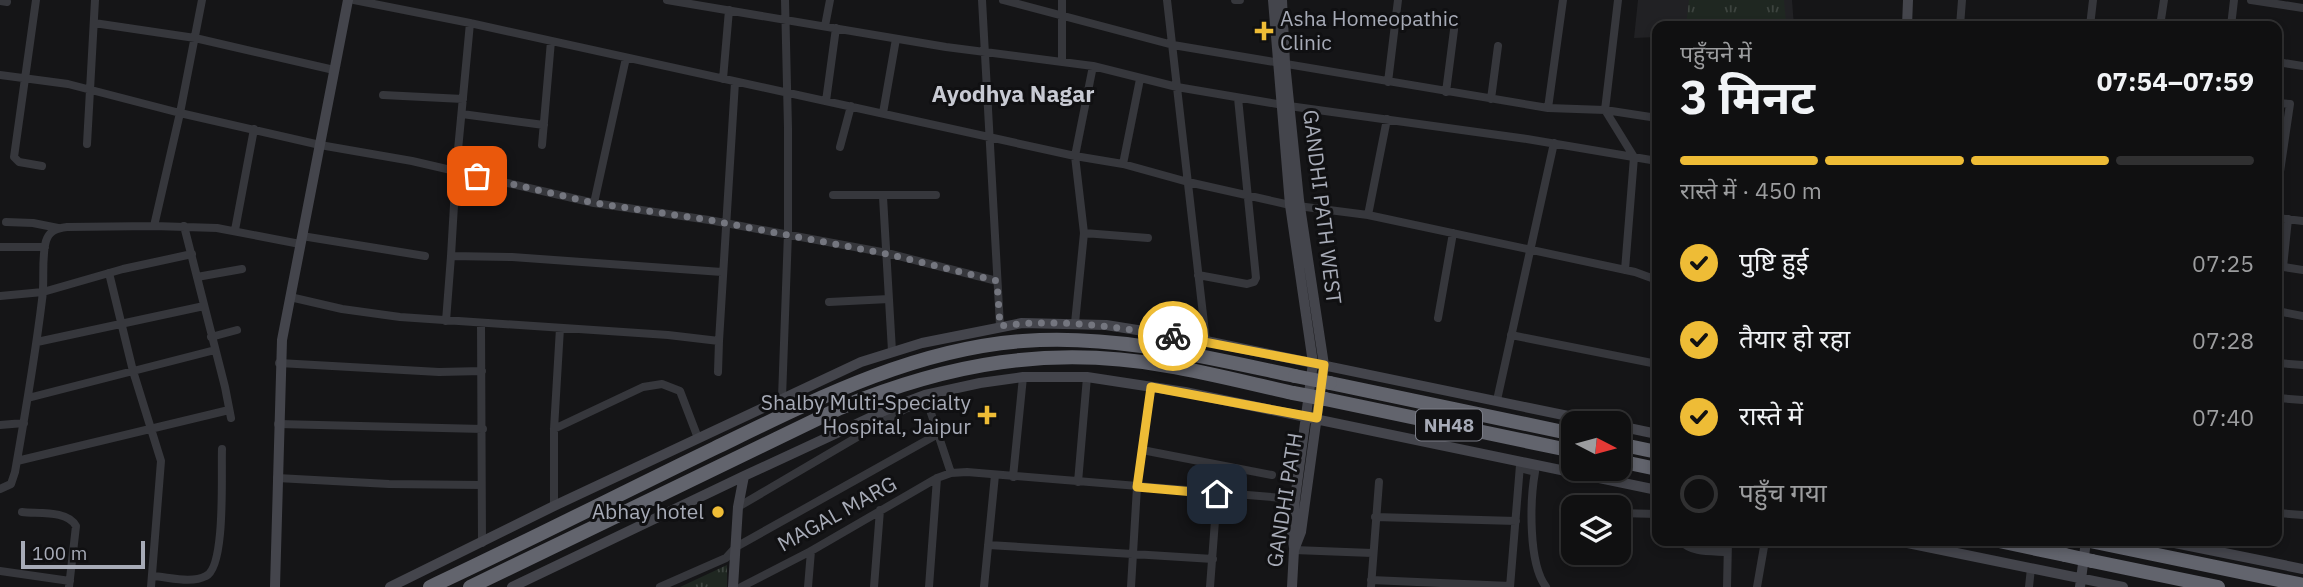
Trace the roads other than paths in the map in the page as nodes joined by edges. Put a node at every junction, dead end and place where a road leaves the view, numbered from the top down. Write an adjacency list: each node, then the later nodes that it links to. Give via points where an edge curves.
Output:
1 (36, 0): 52 (street)
2 (95, 0): 33 (street)
3 (202, 0): 38 (street)
4 (348, 0): 50 (street)
5 (354, 0): 34 (street)
6 (667, 0): 25 (street)
7 (785, 0): 27 (street)
8 (830, 0): 35 (street)
9 (982, 0): 43 (street)
10 (1003, 0): 26 (street)
11 (1062, 0): 26 (street)
12 (1167, 0): 41 (street)
13 (1273, 0): 46 (street)
14 (1282, 0): 46 (street, GANDHI PATH WEST)
15 (1398, 0): 56 (street)
16 (1563, 0): 69 (street)
17 (1618, 0): 70 (street)
18 (1908, 0): 28 (street)
19 (1962, 0): 29 (street)
20 (2093, 0): 30 (street)
21 (2164, 0): 31 (street)
22 (2234, 0): 32 (street)
23 (2251, 0): 24 (street)
24 (2303, 8)
25 (729, 10): 27 (street); 53 (street)
26 (1062, 17): 41 (street); 45 (street)
27 (785, 20): 35 (street); 60 (street)
28 (1907, 21)
29 (1960, 21)
30 (2091, 21)
31 (2161, 21)
32 (2232, 21)
33 (94, 23): 38 (street); 58 (street)
34 (470, 23): 40 (street); 63 (street)
35 (825, 26): 36 (street)
36 (836, 28): 39 (street); 65 (street)
37 (1454, 30): 59 (street)
38 (195, 38): 50 (street); 71 (street)
39 (896, 38): 43 (street); 72 (street)
40 (551, 41): 44 (street); 76 (street)
41 (1173, 45): 46 (street); 57 (street)
42 (1498, 46): 64 (street)
43 (985, 53): 45 (street); 78 (street)
44 (626, 58): 53 (street); 96 (street)
45 (1062, 62): 48 (street)
46 (1281, 63): 56 (street); 68 (street, GANDHI PATH WEST)
47 (2282, 63): 49 (street)
48 (1093, 66): 54 (street); 85 (street)
49 (2303, 66)
50 (334, 70): 82 (street)
51 (0, 75): 52 (street)
52 (25, 78): 58 (street); 89 (street, via 14,157)
53 (723, 79): 55 (street)
54 (1140, 79): 57 (street); 88 (street)
55 (735, 82): 60 (street); 103 (street)
56 (1388, 82): 59 (street)
57 (1177, 87): 62 (street); 91 (street)
58 (91, 89): 71 (street); 81 (street)
59 (1447, 92): 64 (street)
60 (787, 93): 65 (street); 110 (street)
61 (383, 95): 63 (street)
62 (1238, 98): 68 (street); 94 (street)
63 (463, 99): 73 (street)
64 (1490, 99): 69 (street)
65 (826, 101): 67 (street)
66 (2282, 103): 80 (street, via 2290,104)
67 (851, 106): 72 (street); 84 (street)
68 (1285, 106): 75 (street); 97 (street, GANDHI PATH WEST); 97 (street, via 1287,177)
69 (1548, 108): 70 (street)
70 (1605, 110): 74 (street); 86 (street)
71 (180, 113): 77 (street); 104 (street)
72 (883, 113): 78 (street)
73 (462, 114): 76 (street); 90 (street)
74 (1652, 117)
75 (1387, 119): 79 (street); 98 (street)
76 (544, 125): 83 (street)
77 (254, 129): 82 (street); 107 (street)
78 (991, 136): 85 (street); 130 (street)
79 (1553, 143): 86 (street); 115 (street)
80 (2282, 143)
81 (87, 144)
82 (320, 145): 90 (street); 112 (street)
83 (542, 145)
84 (840, 146)
85 (1075, 156): 88 (street); 108 (street)
86 (1634, 157): 87 (street); 123 (street)
87 (1652, 160)
88 (1123, 164): 91 (street)
89 (42, 166)
90 (456, 172): 96 (street); 120 (street)
91 (1188, 182): 94 (street); 127 (street)
92 (834, 195): 95 (street)
93 (936, 195): 95 (street)
94 (1248, 195): 97 (street); 127 (street, via 1254,282)
95 (883, 197): 117 (street)
96 (594, 203): 103 (street)
97 (1295, 206): 98 (street); 157 (street)
98 (1368, 215): 109 (street)
99 (2282, 218): 100 (street)
100 (2288, 219): 101 (street); 118 (street)
101 (2303, 221)
102 (6, 222): 106 (street)
103 (725, 223): 110 (street); 125 (street)
104 (154, 226): 105 (street); 106 (street)
105 (184, 226): 107 (street); 116 (street)
106 (58, 228): 114 (street, via 50,233)
107 (235, 230): 112 (street)
108 (1084, 233): 111 (street); 143 (street)
109 (1453, 233): 115 (street); 139 (street)
110 (788, 236): 117 (street); 166 (street)
111 (1148, 238)
112 (301, 240): 119 (street); 133 (street)
113 (0, 247): 114 (street)
114 (45, 247): 131 (street)
115 (1530, 250): 123 (street); 147 (street)
116 (192, 254): 126 (street); 128 (street)
117 (887, 254): 130 (street); 134 (street)
118 (2282, 254)
119 (425, 256)
120 (451, 256): 125 (street); 140 (street)
121 (2282, 266): 124 (street)
122 (242, 269): 128 (street)
123 (1625, 270): 129 (street)
124 (2303, 270)
125 (722, 272): 149 (street)
126 (109, 273): 131 (street); 141 (street)
127 (1198, 275): 150 (street)
128 (197, 277): 136 (street)
129 (1652, 278)
130 (997, 281): 144 (street)
131 (43, 292): 132 (street); 151 (street)
132 (0, 296)
133 (290, 297): 140 (street, via 372,314); 154 (street)
134 (889, 299): 135 (street); 153 (street)
135 (829, 302)
136 (204, 306): 141 (street); 148 (street)
137 (2282, 311): 138 (street)
138 (2303, 316)
139 (1438, 318)
140 (446, 321): 142 (street)
141 (122, 323): 151 (street); 159 (street)
142 (481, 323): 145 (street); 160 (street)
143 (1075, 323): 144 (street); 150 (street)
144 (1000, 326): 153 (street)
145 (560, 328): 149 (street); 177 (street)
146 (237, 330): 148 (street)
147 (1511, 335): 155 (street); 169 (street)
148 (211, 337): 152 (street)
149 (719, 341): 161 (street)
150 (1206, 341): 157 (street)
151 (37, 342): 165 (street)
152 (215, 350): 159 (street); 179 (street, via 230,414)
153 (892, 351): 166 (street)
154 (279, 363): 160 (street); 174 (street)
155 (1652, 363)
156 (2282, 363): 158 (street)
157 (1319, 364): 169 (street); 172 (street)
158 (2303, 365)
159 (133, 371): 165 (street); 179 (street)
160 (482, 372): 176 (street)
161 (718, 373)
162 (1023, 377): 163 (street); 168 (street, via 980,383); 197 (street)
163 (1087, 377): 164 (street); 200 (street)
164 (1151, 387): 172 (street); 187 (street)
165 (28, 398): 173 (street)
166 (782, 398): 183 (street)
167 (2282, 398): 170 (street)
168 (927, 399): 182 (street); 196 (street, via 893,407); 209 (street)
169 (1497, 400): 171 (street)
170 (2303, 400)
171 (1561, 414)
172 (1312, 417): 191 (street); 207 (street); 229 (street, GANDHI PATH, via 1301,532)
173 (24, 423): 175 (street); 189 (street)
174 (278, 424): 176 (street); 198 (street)
175 (0, 425)
176 (483, 429): 202 (street)
177 (554, 429): 183 (street, via 643,387 662,384 680,391); 208 (street)
178 (1631, 429): 181 (street)
179 (150, 430): 189 (street); 238 (street, via 161,461)
180 (1561, 431): 248 (highway, NH48, bridge, via 1179,352 1101,342 1025,341 954,352 898,368 803,406)
181 (1652, 433)
182 (938, 435): 193 (street); 228 (street)
183 (698, 438): 208 (street)
184 (1631, 447): 188 (highway)
185 (222, 449): 238 (street, via 216,567 196,580)
186 (1561, 449): 249 (highway, NH48, bridge, via 1169,366 1060,357 970,366 840,408)
187 (1142, 450): 195 (street); 203 (street)
188 (1652, 451)
189 (17, 461): 204 (street, via 11,484)
190 (1631, 464): 192 (highway)
191 (1520, 465): 205 (street); 217 (street); 261 (street, via 1535,472 1530,502 1536,565)
192 (1652, 468)
193 (951, 473): 194 (street); 199 (street, MAGAL MARG)
194 (995, 475): 197 (street); 219 (street)
195 (1272, 475)
196 (744, 476): 209 (street); 250 (street)
197 (1013, 477): 200 (street)
198 (277, 478): 202 (street); 246 (street)
199 (937, 478): 210 (street, MAGAL MARG); 256 (street)
200 (1078, 482): 203 (street)
201 (1379, 482): 216 (street)
202 (481, 485): 218 (street)
203 (1137, 487): 206 (street); 233 (street)
204 (0, 489)
205 (1652, 489)
206 (1217, 494): 207 (street); 234 (street)
207 (1295, 499): 229 (street)
208 (554, 506): 218 (street)
209 (738, 508): 228 (street)
210 (880, 510): 230 (street, MAGAL MARG); 255 (street)
211 (22, 512): 240 (street, via 72,519 76,526)
212 (1631, 513): 214 (street)
213 (2282, 513): 215 (street)
214 (1652, 514)
215 (2303, 514)
216 (1375, 517): 217 (street); 232 (street)
217 (1516, 521): 244 (street)
218 (482, 543): 247 (street)
219 (988, 545): 233 (street); 257 (street)
220 (1685, 546): 231 (street)
221 (1728, 546): 231 (street)
222 (1764, 546): 263 (street)
223 (1923, 546): 235 (street)
224 (2023, 546): 266 (highway, bridge)
225 (2089, 546): 239 (street)
226 (2114, 546): 243 (highway)
227 (2193, 546): 236 (street)
228 (736, 547): 251 (street, via 726,558); 252 (street)
229 (1294, 550): 232 (street); 260 (street, GANDHI PATH)
230 (811, 551): 253 (street, MAGAL MARG); 254 (street)
231 (1727, 552): 262 (street)
232 (1372, 553): 241 (street)
233 (1133, 554): 234 (street); 258 (street)
234 (1213, 559): 259 (street)
235 (2031, 568): 239 (street); 264 (street)
236 (2303, 569)
237 (0, 571): 240 (street)
238 (152, 576): 245 (street)
239 (2080, 583): 265 (street)
240 (70, 584)
241 (1371, 584): 242 (street)
242 (1437, 585): 244 (street)
243 (2303, 585)
244 (1510, 586)
245 (151, 587)
246 (275, 587)
247 (390, 587)
248 (430, 587)
249 (470, 587)
250 (512, 587)
251 (660, 587)
252 (733, 587)
253 (741, 587)
254 (808, 587)
255 (874, 587)
256 (929, 587)
257 (984, 587)
258 (1131, 587)
259 (1210, 587)
260 (1292, 587)
261 (1546, 587)
262 (1727, 587)
263 (1757, 587)
264 (2029, 587)
265 (2123, 587)
266 (2218, 587)

